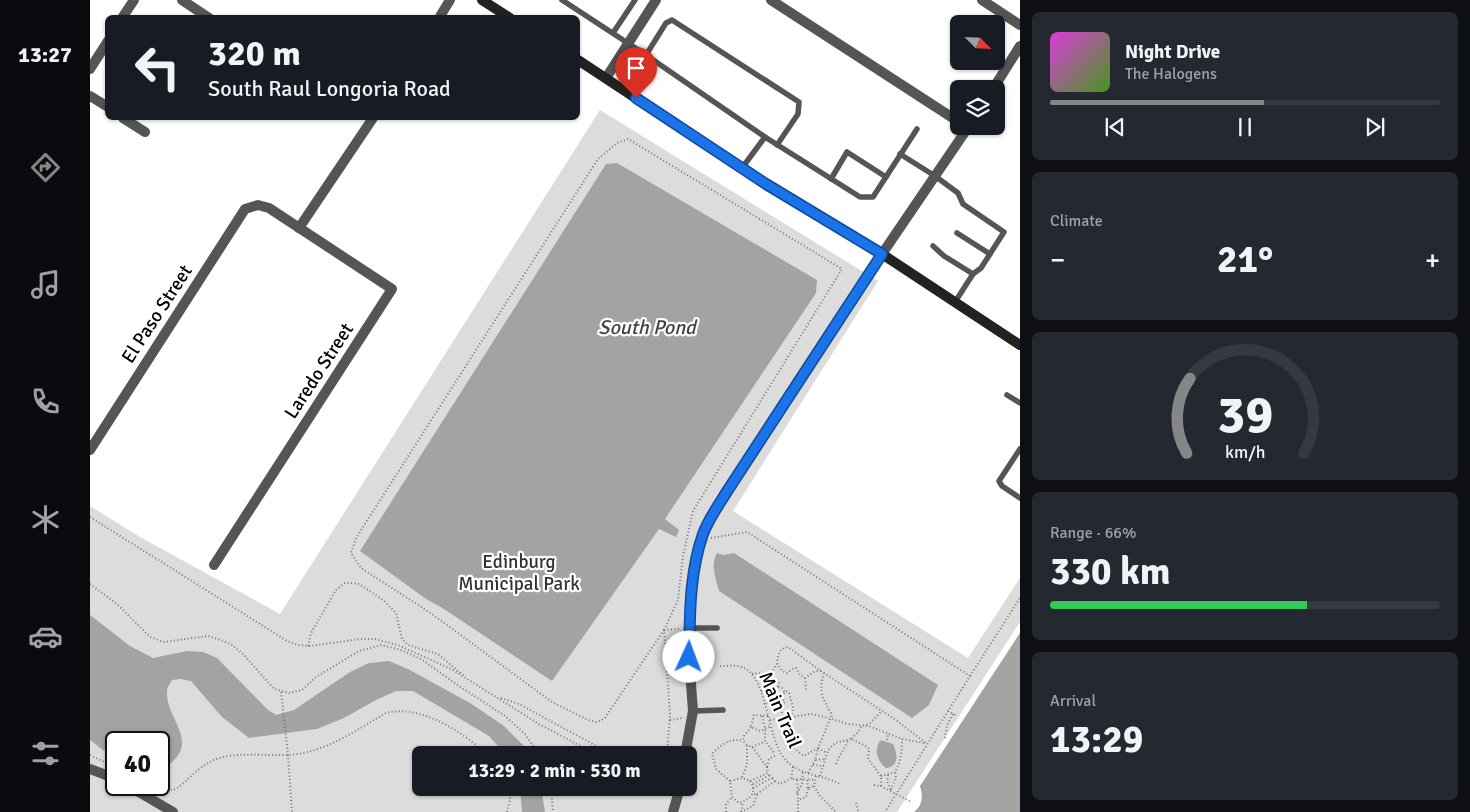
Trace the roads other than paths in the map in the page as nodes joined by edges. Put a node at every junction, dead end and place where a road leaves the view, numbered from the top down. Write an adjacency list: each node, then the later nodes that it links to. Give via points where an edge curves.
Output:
1 (134, 0): 10 (street)
2 (182, 0): 11 (street)
3 (450, 0): 12 (street)
4 (482, 0): 13 (main road)
5 (562, 0): 15 (lane)
6 (634, 0): 15 (lane)
7 (656, 0): 16 (street)
8 (771, 0): 26 (street)
9 (982, 0): 14 (street)
10 (124, 15)
11 (204, 15)
12 (441, 15)
13 (505, 15)
14 (1020, 25)
15 (613, 33): 16 (lane)
16 (628, 44): 19 (lane); 22 (street)
17 (105, 46): 21 (street)
18 (1020, 46): 23 (street)
19 (646, 55): 32 (lane); 33 (lane, via 666,23 672,20 799,102 798,114)
20 (580, 61): 22 (main road)
21 (90, 68)
22 (606, 78): 35 (main road)
23 (999, 80)
24 (90, 96): 25 (street)
25 (105, 105)
26 (950, 116)
27 (126, 120): 30 (street)
28 (372, 120): 39 (street)
29 (917, 129): 34 (lane)
30 (145, 132)
31 (962, 135): 36 (street)
32 (765, 137): 33 (lane); 35 (lane)
33 (777, 145): 38 (lane)
34 (900, 154): 36 (lane); 37 (lane)
35 (742, 168): 42 (main road)
36 (936, 176): 42 (street); 43 (lane, via 958,193 963,204 1004,232)
37 (886, 177): 38 (lane, via 873,197 860,198); 38 (lane, via 847,152)
38 (831, 179)
39 (300, 228): 50 (street, El Paso Street, via 269,208 258,205 245,209); 52 (street, Laredo Street, via 392,289)
40 (957, 233): 43 (lane)
41 (934, 246): 44 (lane)
42 (882, 254): 45 (main road); 53 (street, via 726,493 704,533 694,569)
43 (990, 254): 44 (lane)
44 (974, 274): 45 (lane)
45 (955, 302): 46 (main road)
46 (1020, 345)
47 (1007, 395): 48 (lane)
48 (1020, 403)
49 (1020, 449): 51 (lane, via 999,481)
50 (90, 450)
51 (1020, 498)
52 (214, 565)
53 (685, 628): 54 (lane); 56 (street)
54 (717, 628)
55 (723, 710): 56 (lane)
56 (692, 711): 57 (street)
57 (686, 746)
58 (90, 769): 59 (street)
59 (105, 775)
60 (146, 796): 62 (street)
61 (678, 796): 63 (street)
62 (173, 812)
63 (673, 812)

